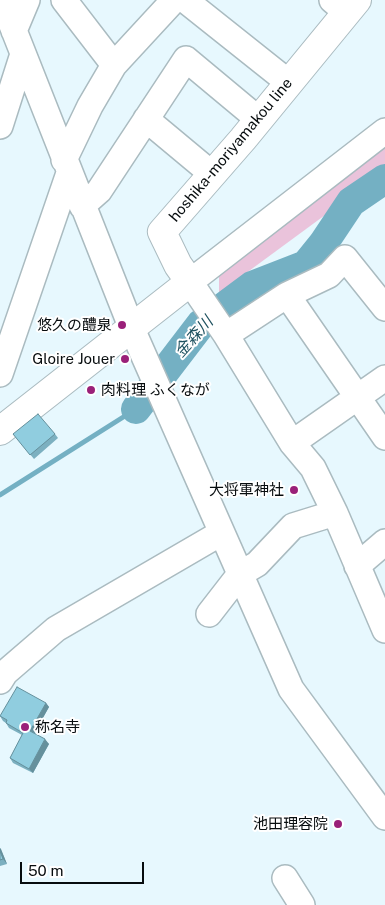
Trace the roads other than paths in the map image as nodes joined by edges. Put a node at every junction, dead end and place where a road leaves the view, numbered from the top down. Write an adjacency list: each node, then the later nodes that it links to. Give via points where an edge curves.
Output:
1 (2, 0): 7 (street)
2 (27, 0): 7 (street)
3 (64, 0): 9 (street)
4 (174, 0): 9 (street)
5 (185, 0): 10 (street)
6 (345, 4): 10 (main road, hoshika-moriyamakou line)
7 (14, 31): 8 (street)
8 (23, 54): 13 (street); 15 (street)
9 (114, 65): 15 (street, via 90,106)
10 (288, 82): 12 (main road, hoshika-moriyamakou line)
11 (146, 119): 12 (street, via 186,59); 16 (street); 17 (street, via 99,191)
12 (258, 119): 16 (main road, hoshika-moriyamakou line)
13 (0, 126)
14 (385, 131): 18 (street)
15 (66, 166): 17 (street); 23 (street)
16 (212, 174): 18 (main road, hoshika-moriyamakou line, via 162,232)
17 (82, 206): 21 (street)
18 (190, 282): 21 (main road); 22 (street)
19 (286, 295): 20 (street, via 329,275 345,258); 22 (street); 25 (street)
20 (385, 308)
21 (132, 329): 26 (main road); 30 (street)
22 (226, 335): 28 (street)
23 (0, 374)
24 (385, 378): 25 (street)
25 (357, 397): 27 (street); 28 (street)
26 (0, 431)
27 (385, 437)
28 (292, 443): 29 (street, via 313,468)
29 (335, 513): 32 (street); 33 (street, via 293,526 257,564)
30 (221, 532): 33 (street); 36 (street, via 56,628)
31 (385, 542): 32 (street)
32 (357, 566): 35 (street)
33 (240, 574): 34 (street); 37 (street, via 291,689)
34 (209, 614)
35 (385, 630)
36 (0, 681)
37 (385, 817)
38 (285, 878): 39 (street)
39 (302, 905)

